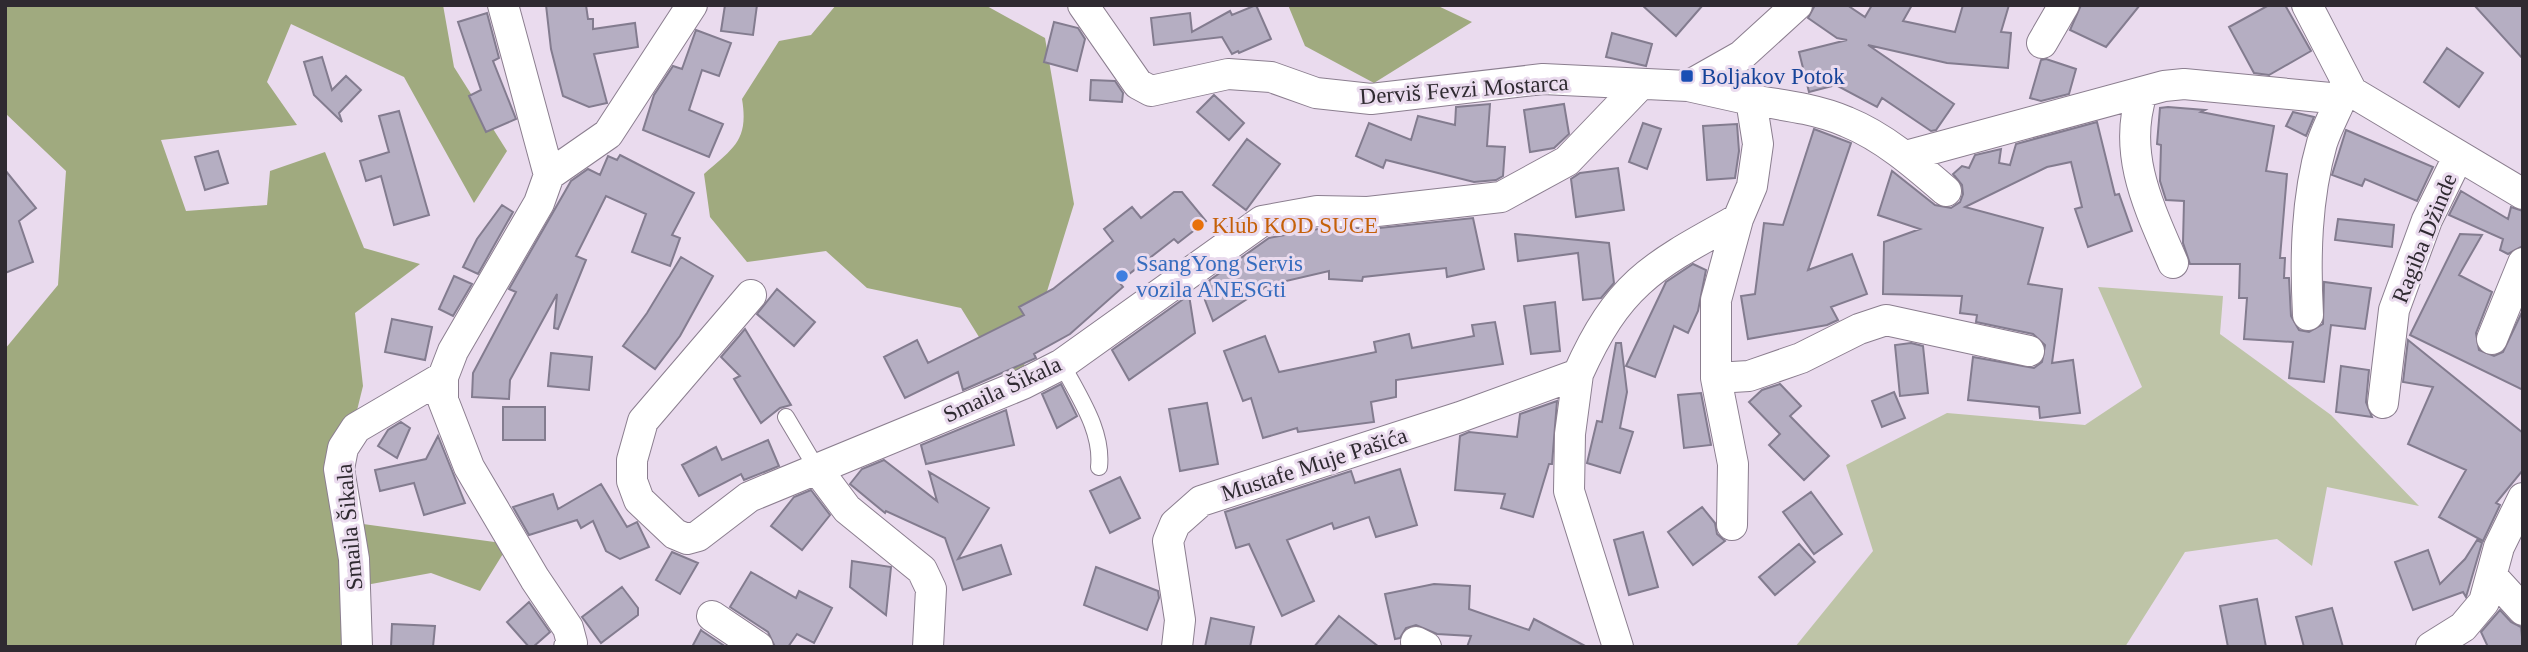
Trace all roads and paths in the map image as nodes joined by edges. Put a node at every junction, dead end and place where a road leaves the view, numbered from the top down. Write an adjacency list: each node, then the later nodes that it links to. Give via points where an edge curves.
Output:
1 (503, 5): 15 (street)
2 (692, 5): 15 (street, via 608,134)
3 (1083, 5): 8 (street, Derviš Fevzi Mostarca, via 1138,84 1151,91 1228,74 1271,76 1317,93 1371,99 1542,79)
4 (1797, 5): 9 (street, via 1741,56)
5 (2064, 5): 7 (street)
6 (2307, 5): 11 (street)
7 (2042, 43)
8 (1640, 85): 9 (street); 25 (street, Smaila Šikala, via 1567,161 1501,197 1368,212 1317,211 1262,221)
9 (1688, 86): 12 (street)
10 (2142, 93): 11 (street, Ragiba Džinde, via 2184,83); 13 (street, Ragiba Džinde); 19 (street, via 2134,117 2133,143 2140,180)
11 (2347, 95): 14 (street, Ragiba Džinde); 22 (street, via 2322,143 2305,253)
12 (1751, 100): 13 (street, via 1848,122); 18 (street, via 1758,144 1752,186)
13 (1906, 156): 16 (street)
14 (2458, 157): 17 (street, Ragiba Džinde); 29 (street, Ragiba Džinde, via 2427,220 2394,310)
15 (549, 175): 27 (street, via 539,203)
16 (1946, 191)
17 (2523, 194)
18 (1738, 219): 26 (street, via 1657,264 1633,286 1608,314); 28 (street, via 1716,300)
19 (2173, 262)
20 (2523, 263): 23 (street)
21 (751, 295): 32 (street, Smaila Šikala, via 643,421 632,460 632,481 639,500 675,534 687,539 698,536 749,497)
22 (2308, 315)
23 (2492, 339)
24 (2029, 351): 28 (street, via 1886,320 1749,376)
25 (1062, 364): 31 (lane, via 1097,434); 32 (street, Smaila Šikala)
26 (1578, 374): 42 (street, Mustafe Muje Pašića, via 1201,501 1175,524 1168,541 1180,620); 43 (street, via 1569,491)
27 (443, 377): 38 (street, via 443,400 469,467); 39 (street, Smaila Šikala, via 356,428 343,448 339,469 354,559)
28 (1716, 378): 34 (street, via 1733,464)
29 (2383, 402)
30 (786, 417): 32 (lane)
31 (1099, 467)
32 (817, 469): 41 (street, via 847,509 922,570 931,589)
33 (2523, 498): 35 (street, via 2499,547)
34 (1732, 525)
35 (2492, 576): 36 (street); 44 (street, via 2484,602 2463,626)
36 (2523, 610)
37 (712, 616): 40 (street)
38 (568, 637)
39 (357, 647)
40 (758, 647)
41 (928, 647)
42 (1177, 647)
43 (1618, 647)
44 (2431, 647)

